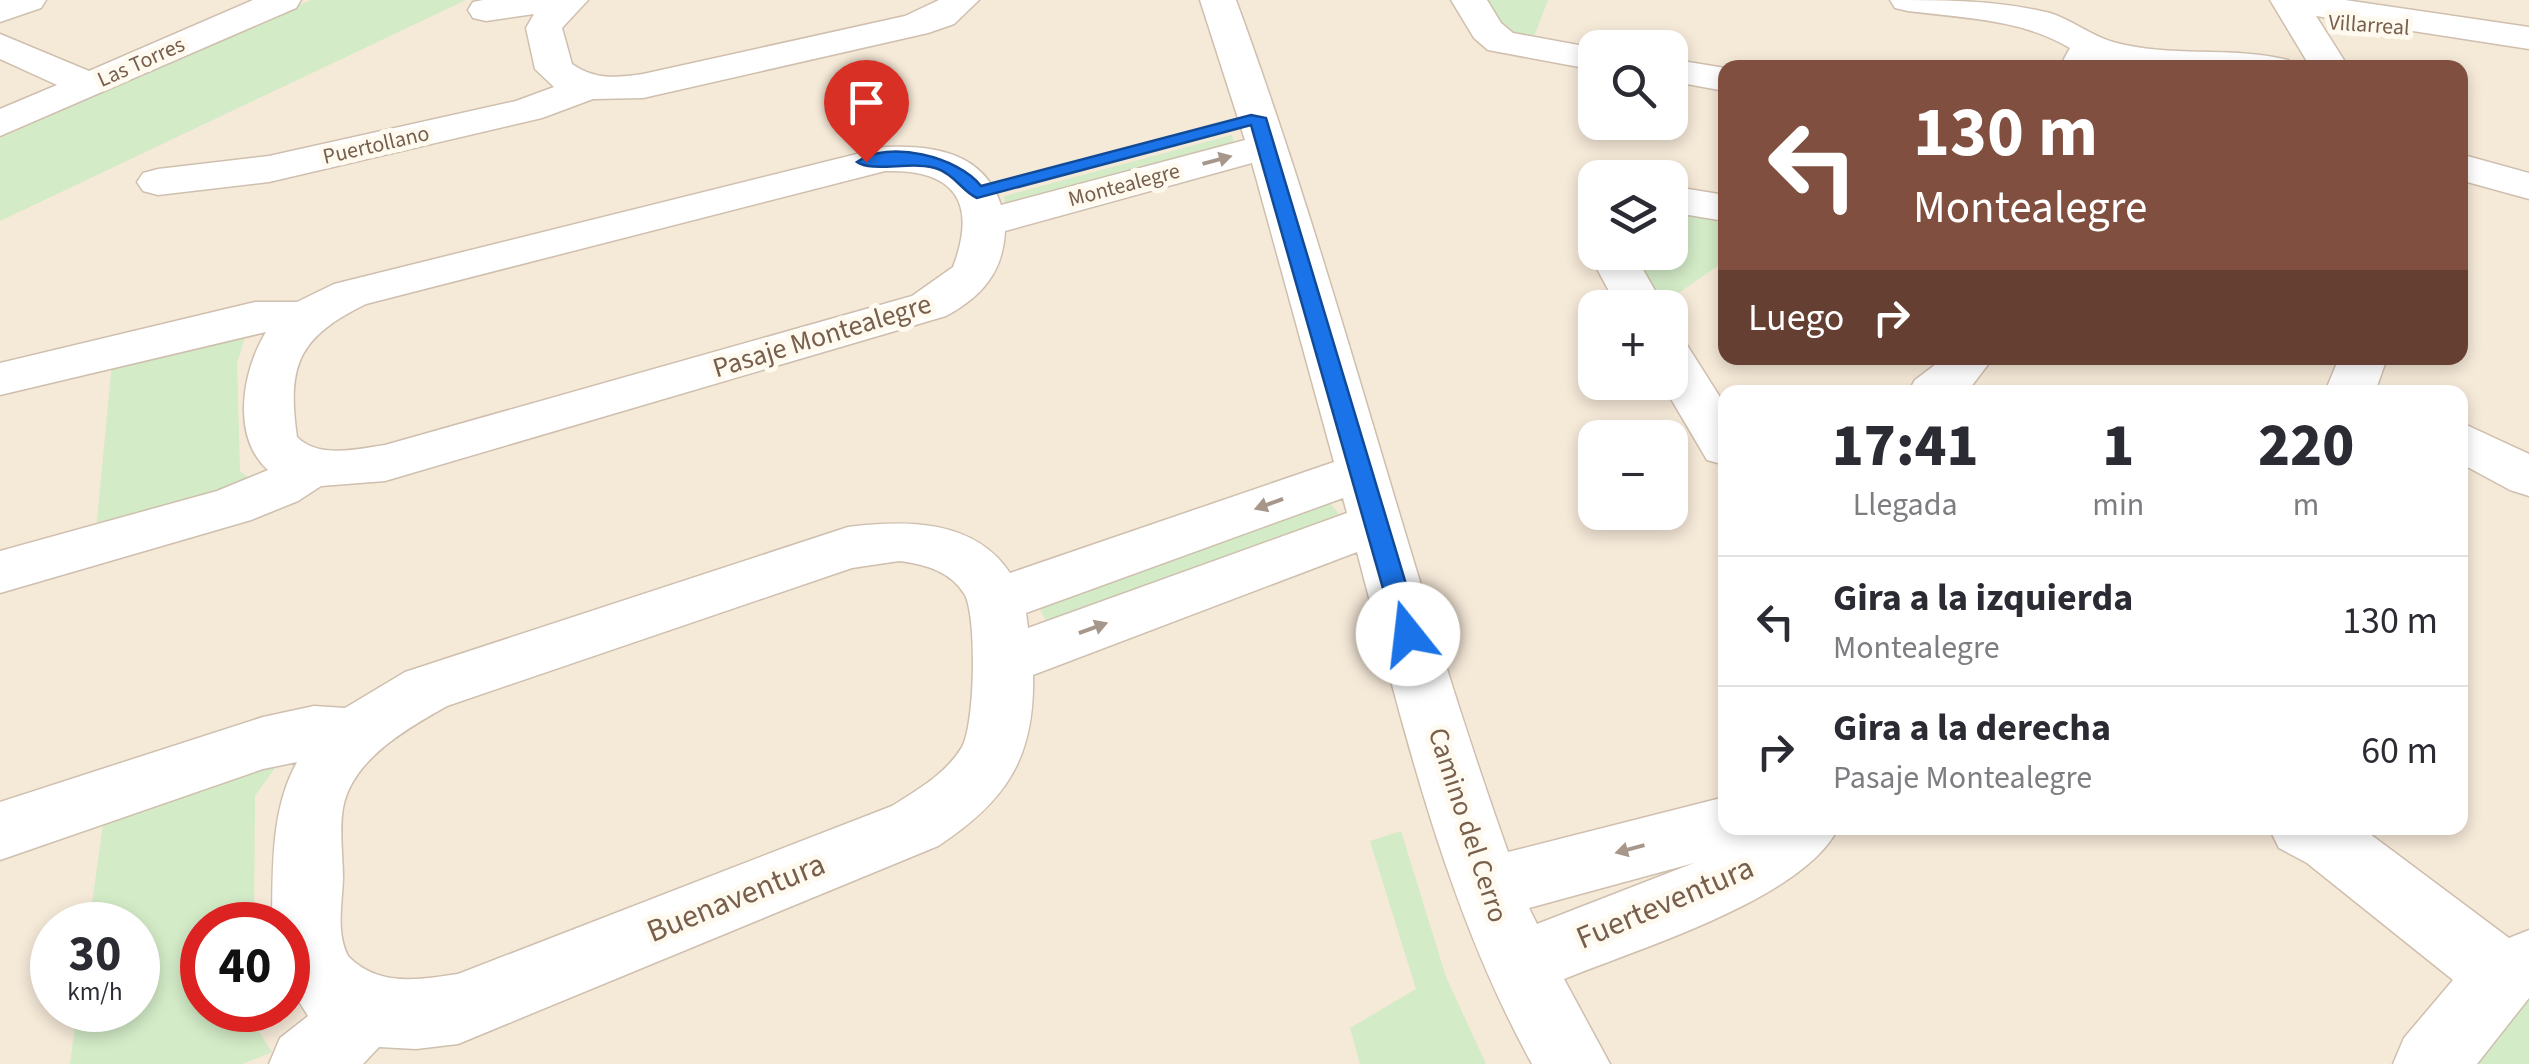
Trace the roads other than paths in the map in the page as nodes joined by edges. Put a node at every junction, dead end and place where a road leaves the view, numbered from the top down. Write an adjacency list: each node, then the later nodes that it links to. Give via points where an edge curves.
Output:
1 (28, 0): 10 (street)
2 (282, 0): 18 (street, Las Torres)
3 (961, 0): 19 (street, Puertollano, via 915,25 643,86)
4 (1218, 0): 21 (street, Camino del Cerro)
5 (1469, 0): 13 (street, via 1501,42)
6 (1908, 0): 14 (street, via 2032,18 2070,32)
7 (565, 3): 9 (street); 19 (street, via 544,28 554,70)
8 (2292, 7): 11 (street, Villarreal, via 2365,26); 15 (street)
9 (486, 10)
10 (0, 12)
11 (2529, 38)
12 (0, 45): 18 (street)
13 (1578, 56)
14 (2088, 59)
15 (2325, 60)
16 (1688, 73): 17 (street)
17 (1718, 78)
18 (89, 85): 20 (street, Las Torres)
19 (589, 87): 23 (street, Puertollano, via 528,110 270,169)
20 (0, 124)
21 (1262, 132): 29 (street, Montealegre); 38 (street, Camino del Cerro)
22 (2468, 169): 25 (street)
23 (158, 182)
24 (2468, 185): 26 (street)
25 (2529, 186)
26 (2529, 194)
27 (1688, 201): 28 (street)
28 (1718, 207)
29 (980, 208): 30 (street, via 963,174 940,163 866,162 374,286); 35 (street, Pasaje Montealegre, via 979,256 969,278 910,313 385,463)
30 (307, 317): 31 (street, via 255,317); 35 (street, via 272,361 270,433 284,454)
31 (0, 379)
32 (1688, 386): 33 (street)
33 (1718, 435)
34 (2468, 445): 37 (street)
35 (314, 466): 39 (street, via 232,506)
36 (2468, 469): 37 (street)
37 (2529, 480)
38 (1369, 498): 40 (street); 46 (street, Camino del Cerro)
39 (0, 572)
40 (999, 631): 41 (street, via 978,570 946,549 874,542 426,689); 49 (street, Buenaventura, via 1002,717 996,748 967,791 915,826 458,1009 392,1016)
41 (357, 734): 43 (street, via 276,739); 49 (street, via 334,758 309,812 308,936 324,980)
42 (1718, 828): 46 (street, Fuerteventura, one-way to 46)
43 (0, 831)
44 (1795, 835): 47 (street, Fuerteventura, via 1735,878)
45 (2321, 835): 48 (street)
46 (1485, 889): 47 (street, Camino del Cerro)
47 (1517, 964): 51 (street, Camino del Cerro)
48 (2516, 969): 52 (street)
49 (363, 1010): 50 (street)
50 (306, 1064)
51 (1574, 1064)
52 (2430, 1064)

